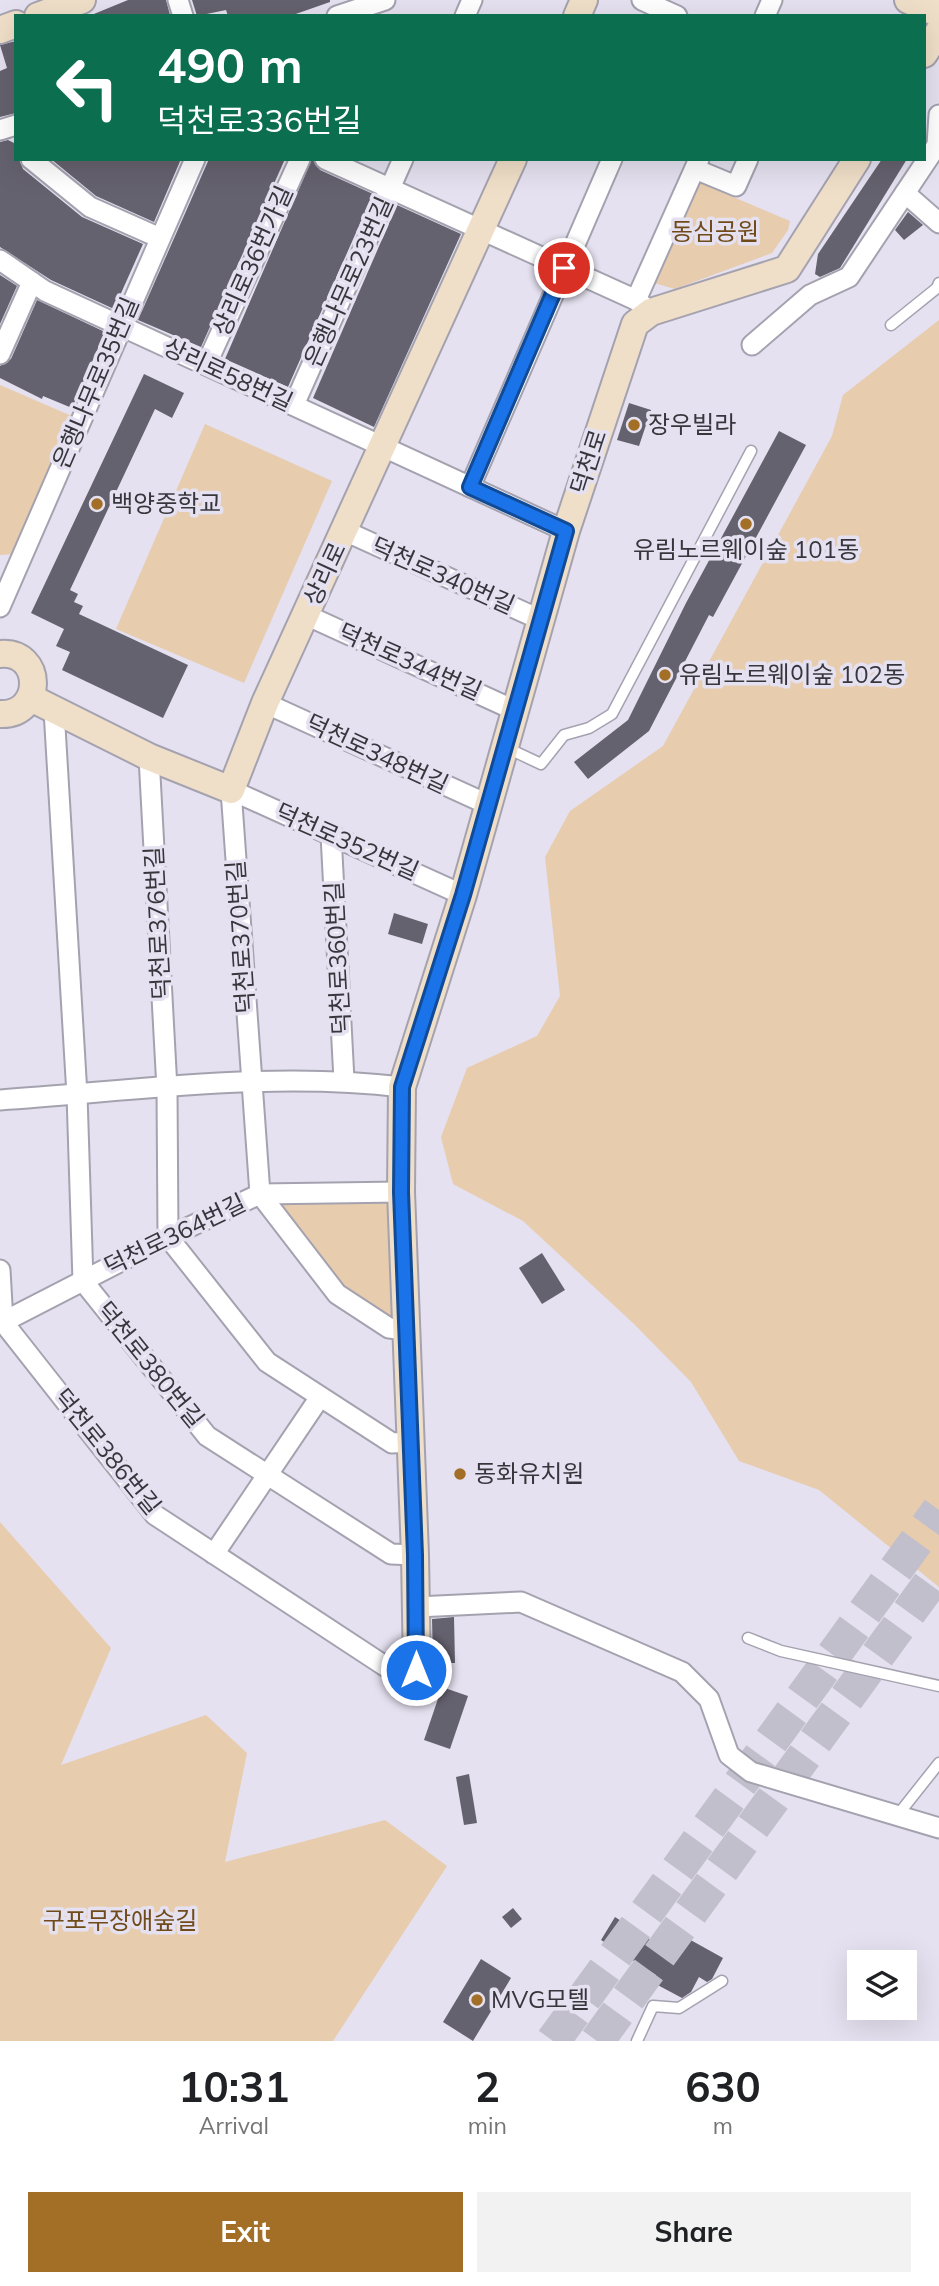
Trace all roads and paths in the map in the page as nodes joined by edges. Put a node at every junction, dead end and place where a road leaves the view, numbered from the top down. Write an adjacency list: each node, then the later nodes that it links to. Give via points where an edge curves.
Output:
1 (82, 0): 6 (main road)
2 (385, 0): 5 (street)
3 (642, 0): 7 (street)
4 (908, 0): 8 (main road)
5 (361, 12)
6 (44, 14)
7 (672, 14)
8 (939, 15)
9 (939, 31): 10 (main road)
10 (926, 51)
11 (939, 115): 12 (street, via 936,145)
12 (926, 160)
13 (33, 161): 28 (street, via 90,207)
14 (194, 161): 28 (street, 은행나무로35번길)
15 (299, 161): 38 (street, 상리로36번가길)
16 (330, 161): 24 (street)
17 (402, 161): 24 (street, 은행나무로23번길)
18 (512, 161): 27 (main road, 상리로)
19 (611, 161): 30 (street)
20 (747, 161): 23 (street, via 736,186)
21 (856, 161): 33 (main road, via 787,268)
22 (926, 161): 25 (street)
23 (697, 164): 33 (street)
24 (391, 188): 27 (street); 39 (street, 은행나무로23번길)
25 (905, 193): 26 (street); 36 (street, via 849,277 810,295)
26 (939, 223)
27 (482, 230): 30 (street); 40 (main road, 상리로)
28 (160, 238): 35 (street, 은행나무로35번길)
29 (0, 260): 31 (street, 상리로58번길)
30 (564, 268): 33 (street); 42 (street)
31 (32, 282): 35 (street, 상리로58번길); 37 (street)
32 (939, 283): 34 (lane)
33 (643, 306): 44 (main road, 덕천로)
34 (891, 325)
35 (120, 326): 38 (street, 상리로58번길); 45 (street, 은행나무로35번길)
36 (752, 345)
37 (0, 354)
38 (207, 363): 39 (street, 상리로58번길)
39 (294, 405): 40 (street, 상리로58번길)
40 (384, 449): 42 (street, 상리로58번길); 43 (main road, 상리로)
41 (751, 451): 53 (lane, via 612,714 589,728 564,735 541,764)
42 (470, 487): 44 (street, 상리로58번길)
43 (345, 531): 46 (main road, 상리로); 47 (street, 덕천로340번길)
44 (566, 531): 47 (main road, 덕천로)
45 (0, 607)
46 (306, 615): 49 (main road, 상리로); 51 (street, 덕천로344번길)
47 (541, 620): 51 (main road, 덕천로)
48 (0, 654): 50 (main road, via 16,656 31,669)
49 (265, 703): 55 (main road, 상리로); 56 (street, 덕천로348번길)
50 (43, 704): 52 (main road); 54 (main road); 63 (street, 덕천로380번길)
51 (514, 710): 53 (main road, 덕천로)
52 (0, 714)
53 (505, 747): 56 (main road, 덕천로)
54 (149, 757): 55 (main road); 62 (street, 덕천로376번길)
55 (231, 790): 57 (street, 덕천로352번길); 60 (street, 덕천로370번길)
56 (489, 805): 58 (main road, 덕천로)
57 (331, 835): 58 (street, 덕천로352번길); 59 (street, 덕천로360번길)
58 (463, 895): 61 (main road, 덕천로)
59 (344, 1080): 60 (street); 61 (street)
60 (251, 1083): 62 (street); 66 (street, 덕천로370번길)
61 (402, 1087): 65 (main road, 덕천로)
62 (167, 1089): 63 (street); 67 (street, 덕천로376번길)
63 (76, 1095): 64 (street); 69 (street, 덕천로380번길)
64 (0, 1100)
65 (401, 1192): 66 (street, 덕천로364번길); 71 (main road, 덕천로)
66 (260, 1194): 67 (street, 덕천로364번길); 71 (street, via 337,1294 388,1328)
67 (168, 1237): 69 (street, 덕천로364번길); 72 (street, via 267,1362)
68 (0, 1270): 70 (street)
69 (83, 1281): 70 (street, 덕천로364번길); 74 (street, 덕천로380번길, via 207,1436)
70 (3, 1322): 75 (street, 덕천로386번길, via 155,1515)
71 (407, 1330): 73 (main road, 덕천로)
72 (320, 1397): 73 (street, via 391,1443); 74 (street)
73 (411, 1441): 76 (main road, 덕천로)
74 (271, 1475): 75 (street); 76 (street, 덕천로380번길, via 391,1554)
75 (214, 1554): 79 (street, 덕천로386번길, via 391,1670)
76 (415, 1555): 77 (main road, 덕천로)
77 (417, 1607): 79 (main road, 덕천로); 82 (street, via 521,1602 601,1634 682,1672 709,1699 729,1755 751,1772)
78 (748, 1638): 80 (lane, via 781,1651)
79 (416, 1670)
80 (939, 1686)
81 (939, 1763): 82 (lane)
82 (896, 1816): 83 (street)
83 (939, 1828)
84 (722, 1982): 85 (lane, via 679,2008 653,2006)
85 (637, 2041)

